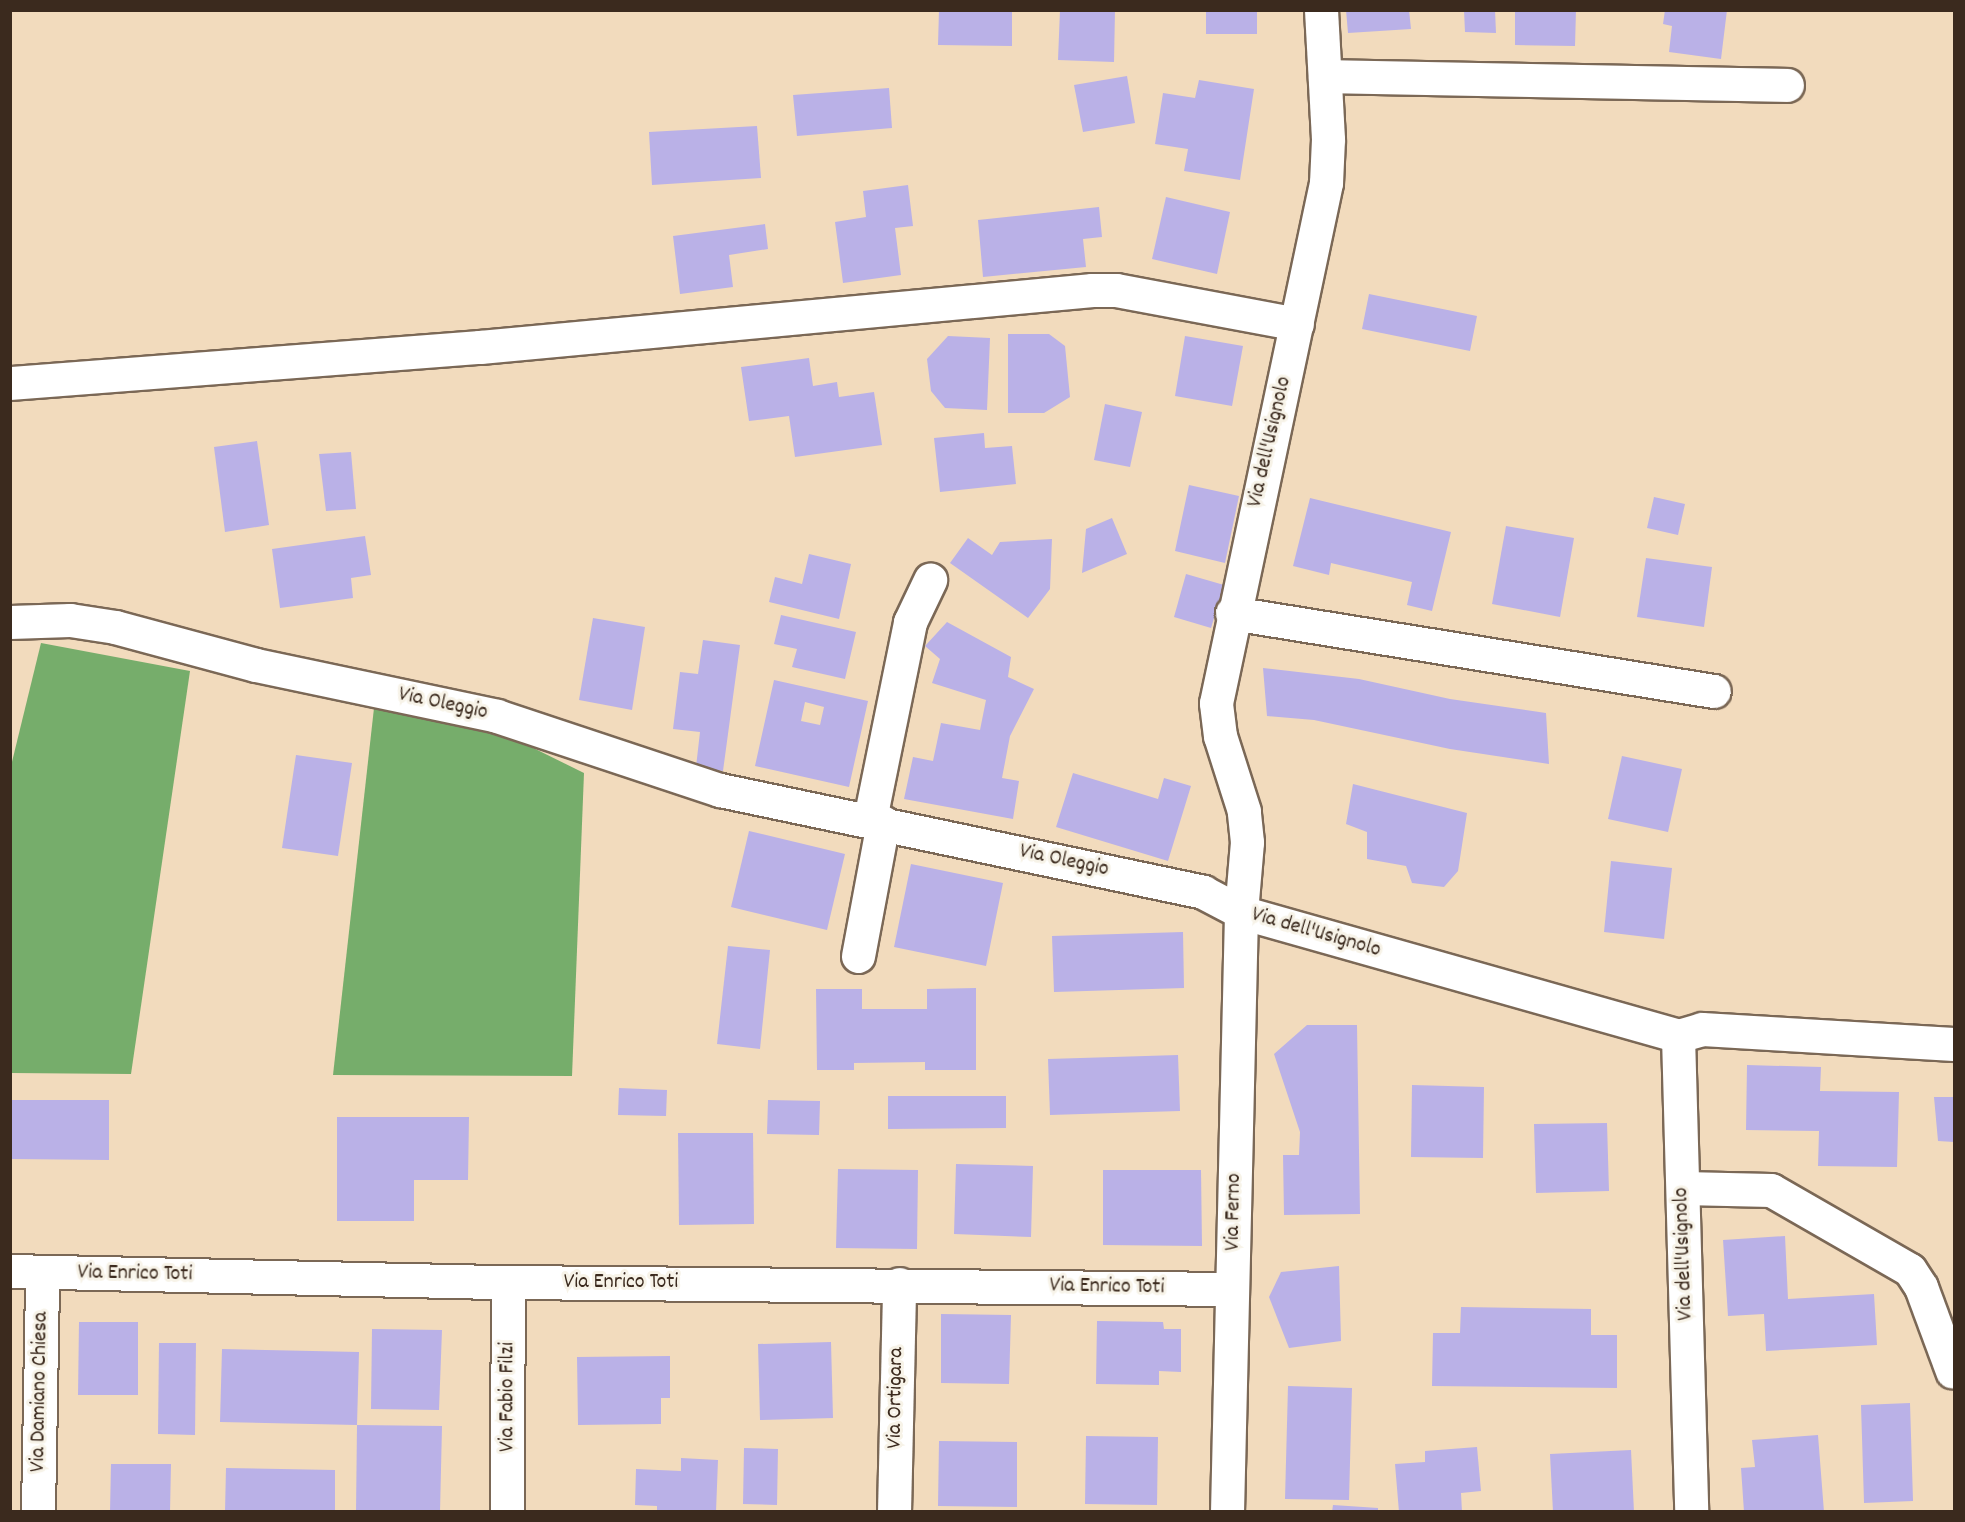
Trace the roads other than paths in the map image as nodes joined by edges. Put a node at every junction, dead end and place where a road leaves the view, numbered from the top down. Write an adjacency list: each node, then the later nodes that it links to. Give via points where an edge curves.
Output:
1 (1321, 10): 2 (street, Via dell'Usignolo)
2 (1325, 76): 3 (street); 4 (street, Via dell'Usignolo, via 1326,183)
3 (1787, 85)
4 (1297, 324): 5 (street, via 1116,290 1092,290 480,347); 7 (street, Via dell'Usignolo)
5 (10, 383)
6 (930, 580): 10 (street, via 910,622)
7 (1232, 613): 9 (street); 11 (street, Via dell'Usignolo, via 1216,717 1247,825)
8 (10, 622): 10 (street, Via Oleggio, via 70,620 115,627 256,665 524,723 720,790)
9 (1714, 692)
10 (876, 821): 11 (street, Via Oleggio, via 1203,892); 12 (street)
11 (1241, 912): 13 (street, Via dell'Usignolo); 19 (street, Via Ferno)
12 (858, 956)
13 (1678, 1036): 14 (street, via 1702,1029); 15 (street, Via dell'Usignolo)
14 (1954, 1044)
15 (1683, 1188): 20 (street, via 1771,1190 1910,1270 1921,1287); 25 (street, Via dell'Usignolo)
16 (26, 1272): 17 (street, Via Enrico Toti); 21 (street, Via Damiano Chiesa)
17 (508, 1282): 18 (street, Via Enrico Toti); 22 (street, Via Fabio Filzi)
18 (899, 1284): 19 (street, Via Enrico Toti); 23 (street, Via Ortigara)
19 (1232, 1289): 24 (street, Via Ferno)
20 (1952, 1371)
21 (38, 1512)
22 (507, 1512)
23 (894, 1512)
24 (1227, 1512)
25 (1691, 1512)

